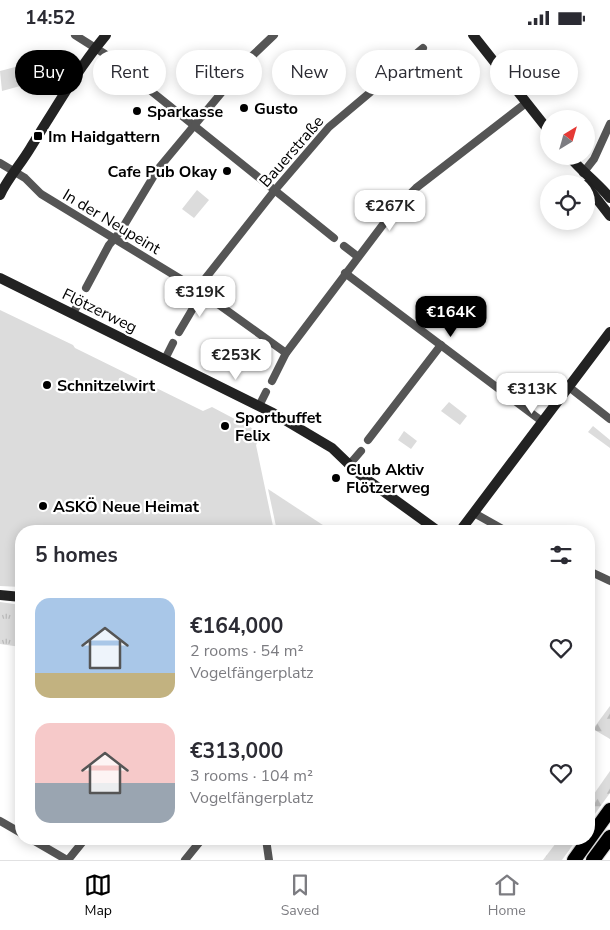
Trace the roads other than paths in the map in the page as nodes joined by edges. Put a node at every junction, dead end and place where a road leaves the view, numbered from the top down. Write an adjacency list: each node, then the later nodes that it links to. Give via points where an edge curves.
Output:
1 (75, 35): 5 (street)
2 (106, 35): 5 (street)
3 (274, 35): 9 (street)
4 (473, 35): 7 (street)
5 (95, 48): 9 (street); 13 (street)
6 (423, 49): 15 (street, Bauerstraße, via 329,127)
7 (526, 103): 8 (street); 23 (street, via 416,189 394,210)
8 (540, 120)
9 (193, 125): 15 (street); 20 (street, via 151,179)
10 (610, 125): 14 (street, via 594,159)
11 (0, 163): 13 (street, In der Neupeint)
12 (577, 165): 14 (street)
13 (15, 171): 16 (street); 20 (street, In der Neupeint, via 41,194)
14 (583, 173): 18 (street, via 597,182)
15 (274, 190): 21 (street); 27 (street, Bauerstraße)
16 (0, 195)
17 (595, 196): 19 (street)
18 (610, 197)
19 (610, 216)
20 (115, 238): 26 (street); 27 (street, In der Neupeint)
21 (334, 238)
22 (344, 246): 23 (street)
23 (357, 256): 24 (street)
24 (345, 273): 33 (street); 34 (street)
25 (0, 278): 29 (street, Flötzerweg)
26 (86, 288)
27 (199, 291): 30 (street, Bauerstraße); 34 (street, In der Neupeint)
28 (81, 299): 29 (street)
29 (73, 313): 35 (street, Flötzerweg)
30 (180, 332)
31 (610, 333): 37 (street)
32 (174, 343): 35 (street)
33 (441, 345): 41 (street); 42 (street)
34 (286, 353): 36 (street)
35 (165, 359): 39 (street, Flötzerweg)
36 (272, 381)
37 (569, 387): 40 (street); 41 (street)
38 (266, 392): 39 (street)
39 (259, 407): 44 (street, Flötzerweg, via 332,449)
40 (610, 419)
41 (543, 422): 45 (street)
42 (368, 440)
43 (361, 451): 44 (street)
44 (350, 465): 46 (street, Flötzerweg)
45 (474, 513): 47 (street); 48 (street)
46 (430, 525)
47 (465, 525)
48 (495, 525)
49 (595, 574): 50 (street)
50 (610, 581)
51 (0, 595): 52 (street)
52 (15, 596)
53 (610, 810): 56 (highway)
54 (0, 821): 55 (street)
55 (15, 830)
56 (595, 831)
57 (610, 837): 67 (highway)
58 (41, 845): 63 (street)
59 (80, 845): 63 (street)
60 (197, 845): 64 (street)
61 (267, 845): 65 (street)
62 (585, 845): 66 (highway)
63 (68, 860)
64 (185, 860)
65 (269, 860)
66 (574, 860)
67 (593, 860)

